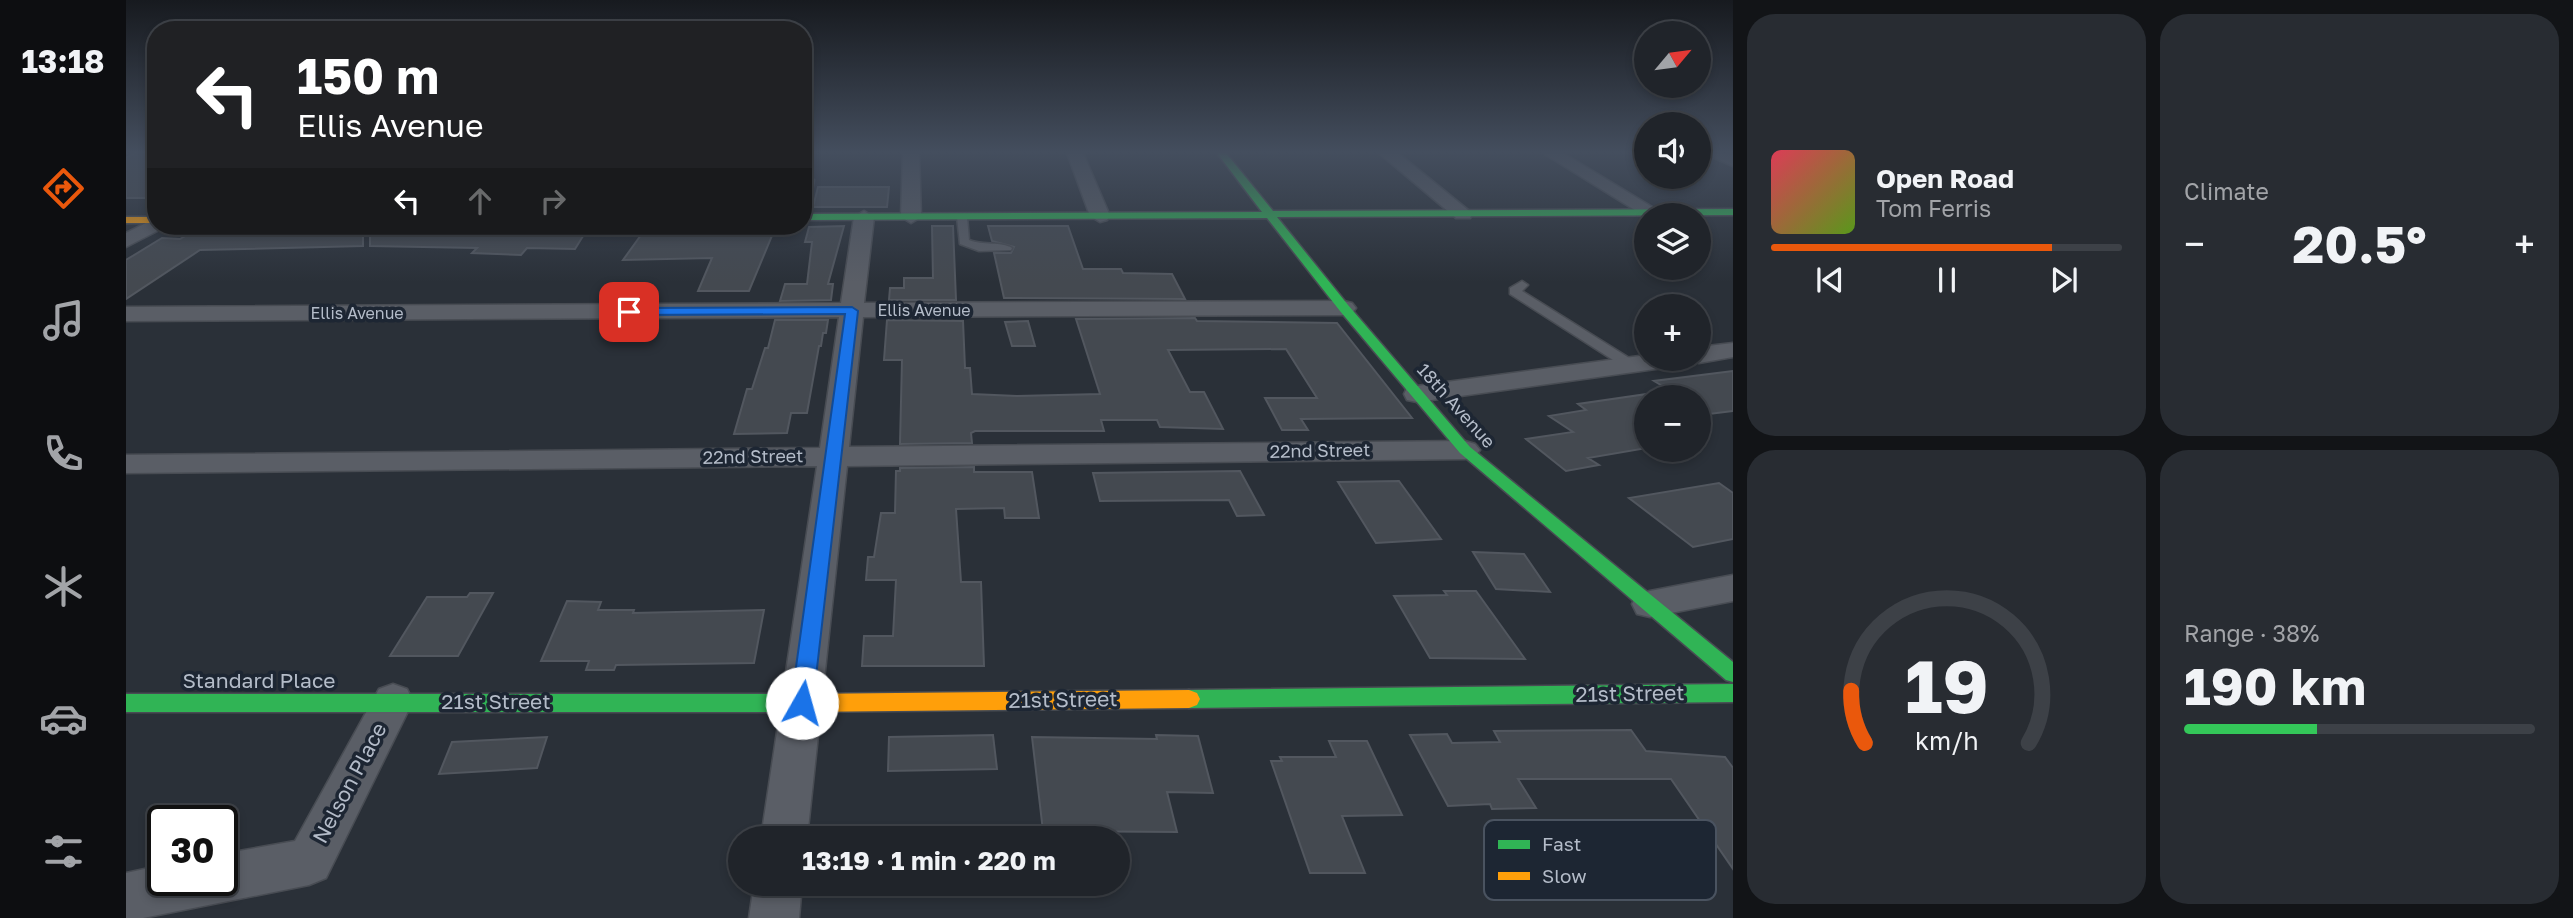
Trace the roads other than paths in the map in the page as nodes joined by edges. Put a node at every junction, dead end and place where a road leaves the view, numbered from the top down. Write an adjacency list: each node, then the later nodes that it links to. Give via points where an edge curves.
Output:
1 (911, 196): 13 (street)
2 (1092, 196): 11 (street)
3 (1255, 196): 10 (main road, 18th Avenue)
4 (1440, 196): 8 (street)
5 (1711, 212): 6 (main road)
6 (1733, 212)
7 (1634, 213): 8 (main road)
8 (1463, 214): 10 (main road)
9 (812, 215): 12 (main road)
10 (1270, 215): 11 (main road); 21 (main road, 18th Avenue)
11 (1100, 216): 14 (main road)
12 (864, 217): 13 (main road); 22 (street)
13 (911, 217): 14 (main road)
14 (962, 217): 19 (lane, via 964,242 979,248)
15 (126, 220): 16 (main road)
16 (147, 221)
17 (147, 228): 18 (street)
18 (126, 241)
19 (1007, 248)
20 (1522, 285): 27 (lane, via 1514,291)
21 (1344, 308): 22 (street, Ellis Avenue); 28 (main road, 18th Avenue)
22 (852, 311): 23 (street, Ellis Avenue); 30 (street)
23 (126, 314)
24 (1733, 350): 25 (street)
25 (1711, 353)
26 (1634, 364): 27 (street)
27 (1629, 365): 28 (street)
28 (1417, 394): 29 (main road, 18th Avenue)
29 (1465, 450): 30 (street, 22nd Street); 33 (main road, 18th Avenue)
30 (833, 456): 31 (street, 22nd Street); 37 (street)
31 (126, 464)
32 (1733, 588): 33 (street)
33 (1650, 604): 34 (main road, 18th Avenue)
34 (1733, 674)
35 (1733, 693): 37 (main road, 21st Street)
36 (393, 701): 37 (main road, 21st Street); 38 (main road, Standard Place); 40 (street, Nelson Place, via 309,862)
37 (802, 703): 39 (street)
38 (126, 704)
39 (786, 826)
40 (238, 875)
41 (777, 896): 42 (street)
42 (774, 918)

